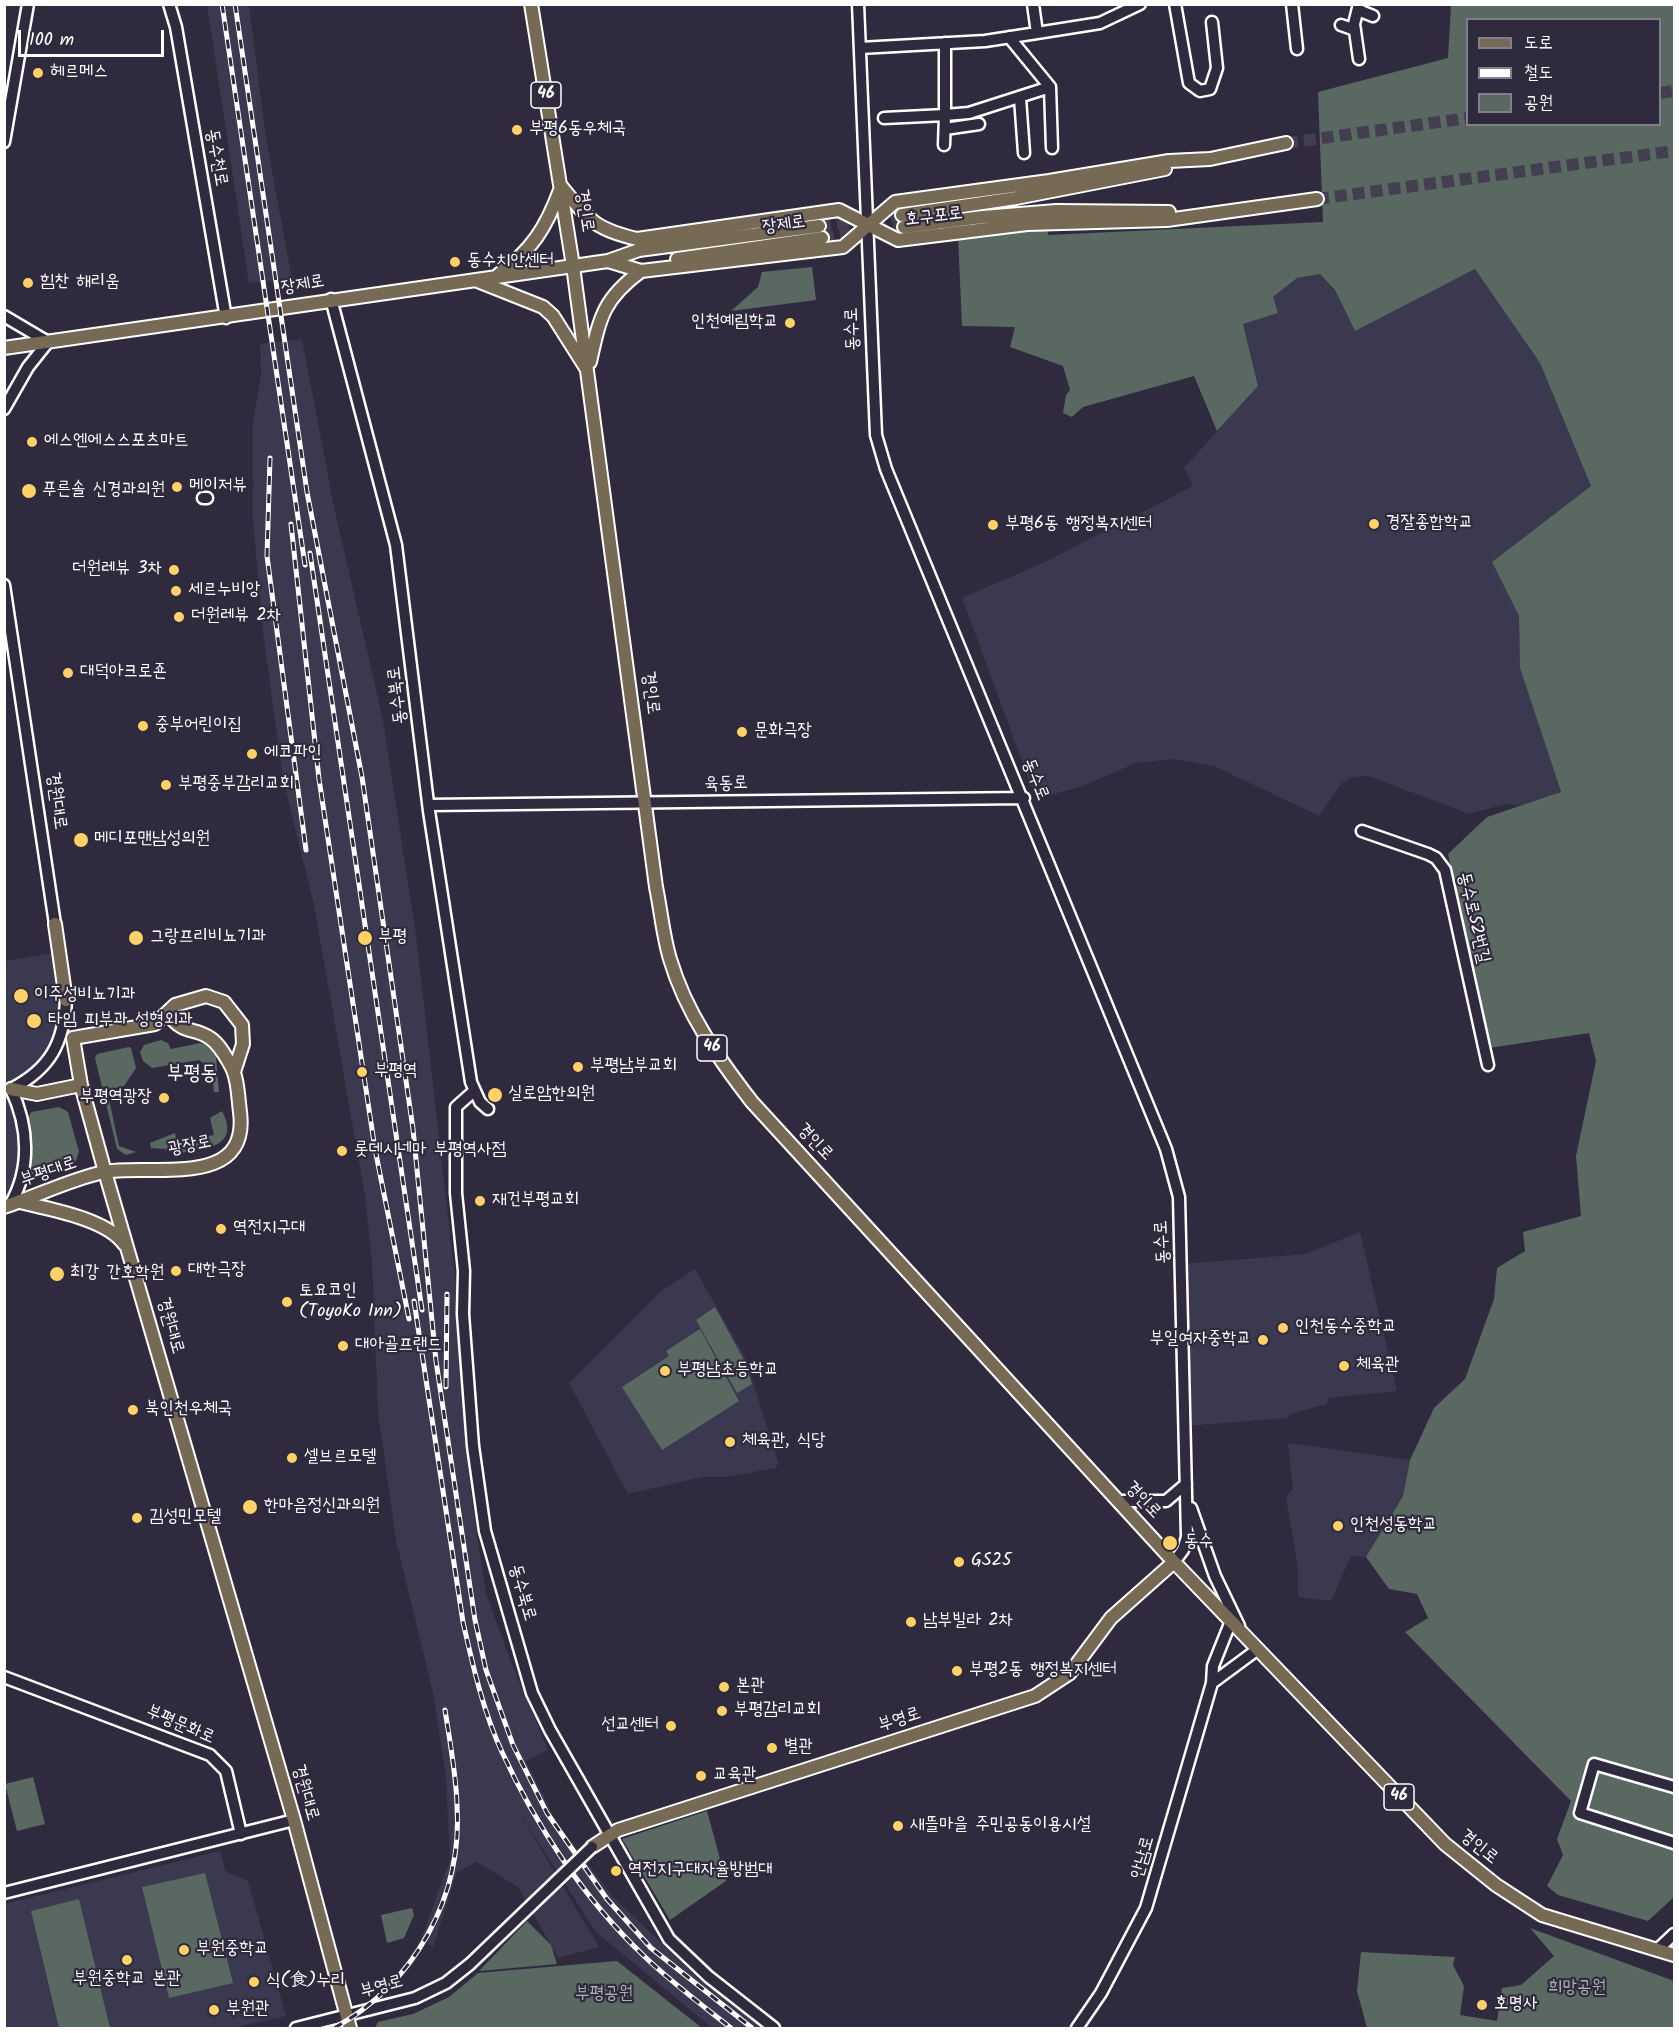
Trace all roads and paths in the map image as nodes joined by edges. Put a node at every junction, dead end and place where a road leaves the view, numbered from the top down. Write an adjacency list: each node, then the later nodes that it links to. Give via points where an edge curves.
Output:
1 (28, 4): 26 (street)
2 (169, 4): 47 (street, 동수천로)
3 (531, 4): 32 (main road, 경인로 / 46)
4 (858, 4): 17 (street, 동수로)
5 (1033, 4): 14 (street)
6 (1140, 4): 14 (street, via 1100,23)
7 (1175, 4): 11 (street, via 1189,83 1200,91 1210,89 1217,68)
8 (1292, 4): 18 (street)
9 (1358, 7): 10 (street); 13 (street)
10 (1373, 16)
11 (1212, 22)
12 (1341, 25): 13 (street)
13 (1355, 30): 19 (street)
14 (1037, 33): 15 (street)
15 (1009, 37): 16 (street); 20 (street)
16 (945, 43): 17 (street); 22 (street)
17 (860, 48): 36 (street, 동수로)
18 (1297, 49)
19 (1359, 59)
20 (1050, 87): 21 (street); 29 (street)
21 (1020, 98): 22 (street, via 969,113); 30 (street)
22 (945, 115): 23 (street); 25 (street)
23 (884, 118)
24 (979, 124): 25 (street)
25 (945, 129): 28 (street)
26 (4, 142)
27 (1286, 143): 31 (main road, 호구포로)
28 (944, 145)
29 (1052, 148)
30 (1024, 153)
31 (1210, 159): 35 (main road, 호구포로, via 1016,198); 36 (main road, 호구포로, via 1169,160 895,202)
32 (561, 186): 39 (main road, via 586,217 608,232); 41 (main road, 경인로 / 46); 43 (main road, via 549,219 537,237 520,258)
33 (1317, 200): 34 (main road, 호구포로)
34 (1218, 212): 36 (main road, 호구포로, via 1167,220 1027,224 898,240); 37 (main road, 호구포로, via 1056,211)
35 (902, 214)
36 (867, 225): 39 (main road, via 839,210); 42 (main road, via 843,247); 53 (street, 동수로, via 876,435 886,469)
37 (904, 227)
38 (821, 232): 40 (main road, 장제로, via 639,264)
39 (638, 239): 40 (main road)
40 (608, 261): 41 (main road, 장제로); 42 (main road)
41 (573, 266): 43 (main road, 장제로); 50 (main road, 경인로 / 46)
42 (641, 271): 50 (main road, via 616,289 599,323)
43 (497, 276): 44 (main road, 장제로)
44 (474, 279): 45 (main road, 장제로); 50 (main road, via 543,308 553,316)
45 (331, 299): 47 (main road, 장제로); 55 (street, 동수북로, via 396,545)
46 (4, 316): 48 (street)
47 (226, 318): 48 (main road, 장제로)
48 (48, 342): 49 (main road, 장제로); 51 (street)
49 (4, 348)
50 (588, 372): 54 (main road, 경인로 / 46)
51 (4, 409)
52 (4, 585): 57 (street, 경원대로)
53 (1024, 798): 54 (street, 육동로); 70 (street, 동수로, via 1166,1149 1179,1197)
54 (645, 802): 55 (street, 육동로); 71 (main road, 경인로 / 46, via 670,959 693,1016 723,1065 756,1106)
55 (429, 805): 65 (street, 동수북로)
56 (1362, 831): 61 (street, 동수로52번길, via 1428,854 1445,870)
57 (55, 924): 58 (main road, 경원대로)
58 (66, 1000): 60 (street, 경원대로); 64 (street, via 65,1022 54,1052 32,1076)
59 (168, 1014): 60 (main road, 광장로, via 149,1026); 62 (main road, 광장로, via 181,1028 210,1038); 62 (main road, 광장로, via 175,1005 206,996 224,1002 242,1025)
60 (73, 1038): 63 (main road, 경원대로)
61 (1488, 1065)
62 (234, 1072): 67 (main road, 광장로, via 242,1130 231,1154 196,1167)
63 (81, 1085): 64 (main road, via 38,1094); 67 (main road, 경원대로)
64 (8, 1087): 68 (street, via 22,1116 24,1172)
65 (474, 1091): 66 (street, 동수북로); 81 (street, 동수북로, via 456,1107 456,1193 473,1446 485,1531 532,1693)
66 (488, 1109)
67 (105, 1172): 68 (main road, 부평대로); 69 (main road, 경원대로)
68 (11, 1205): 69 (main road, via 101,1225 116,1234)
69 (128, 1249): 79 (main road, 경원대로)
70 (1186, 1489): 71 (street, via 1166,1501); 72 (street, 동수로, via 1187,1537); 74 (street, via 1215,1576)
71 (1119, 1501): 72 (main road, 경인로 / 46)
72 (1174, 1562): 73 (main road, 경인로 / 46); 81 (main road, 부영로, via 1111,1618 1070,1674 1035,1696)
73 (1231, 1621): 74 (main road, 경인로 / 46); 77 (street, 안남로, via 1213,1666)
74 (1242, 1632): 75 (main road, 경인로 / 46)
75 (1258, 1649): 77 (street); 86 (main road, 경인로 / 46, via 1445,1844 1496,1885 1542,1915)
76 (4, 1677): 80 (street, 부평문화로, via 210,1755 226,1771)
77 (1212, 1683): 92 (street, 안남로, via 1146,1908 1101,1993)
78 (1674, 1787): 82 (street, via 1594,1764 1580,1813)
79 (294, 1820): 80 (street); 88 (main road, 경원대로)
80 (241, 1834): 84 (street)
81 (609, 1835): 83 (main road, 부영로); 91 (street, 동수북로, via 669,1939 709,1977)
82 (1674, 1843)
83 (592, 1846): 88 (street, 부영로, bridge, via 446,1983 415,1998)
84 (4, 1893)
85 (1674, 1934): 86 (street)
86 (1657, 1950): 87 (main road, 경인로 / 46)
87 (1674, 1955)
88 (346, 2016): 89 (street, 부영로); 90 (main road, 경원대로)
89 (296, 2028)
90 (350, 2028)
91 (774, 2028)
92 (1077, 2028)

